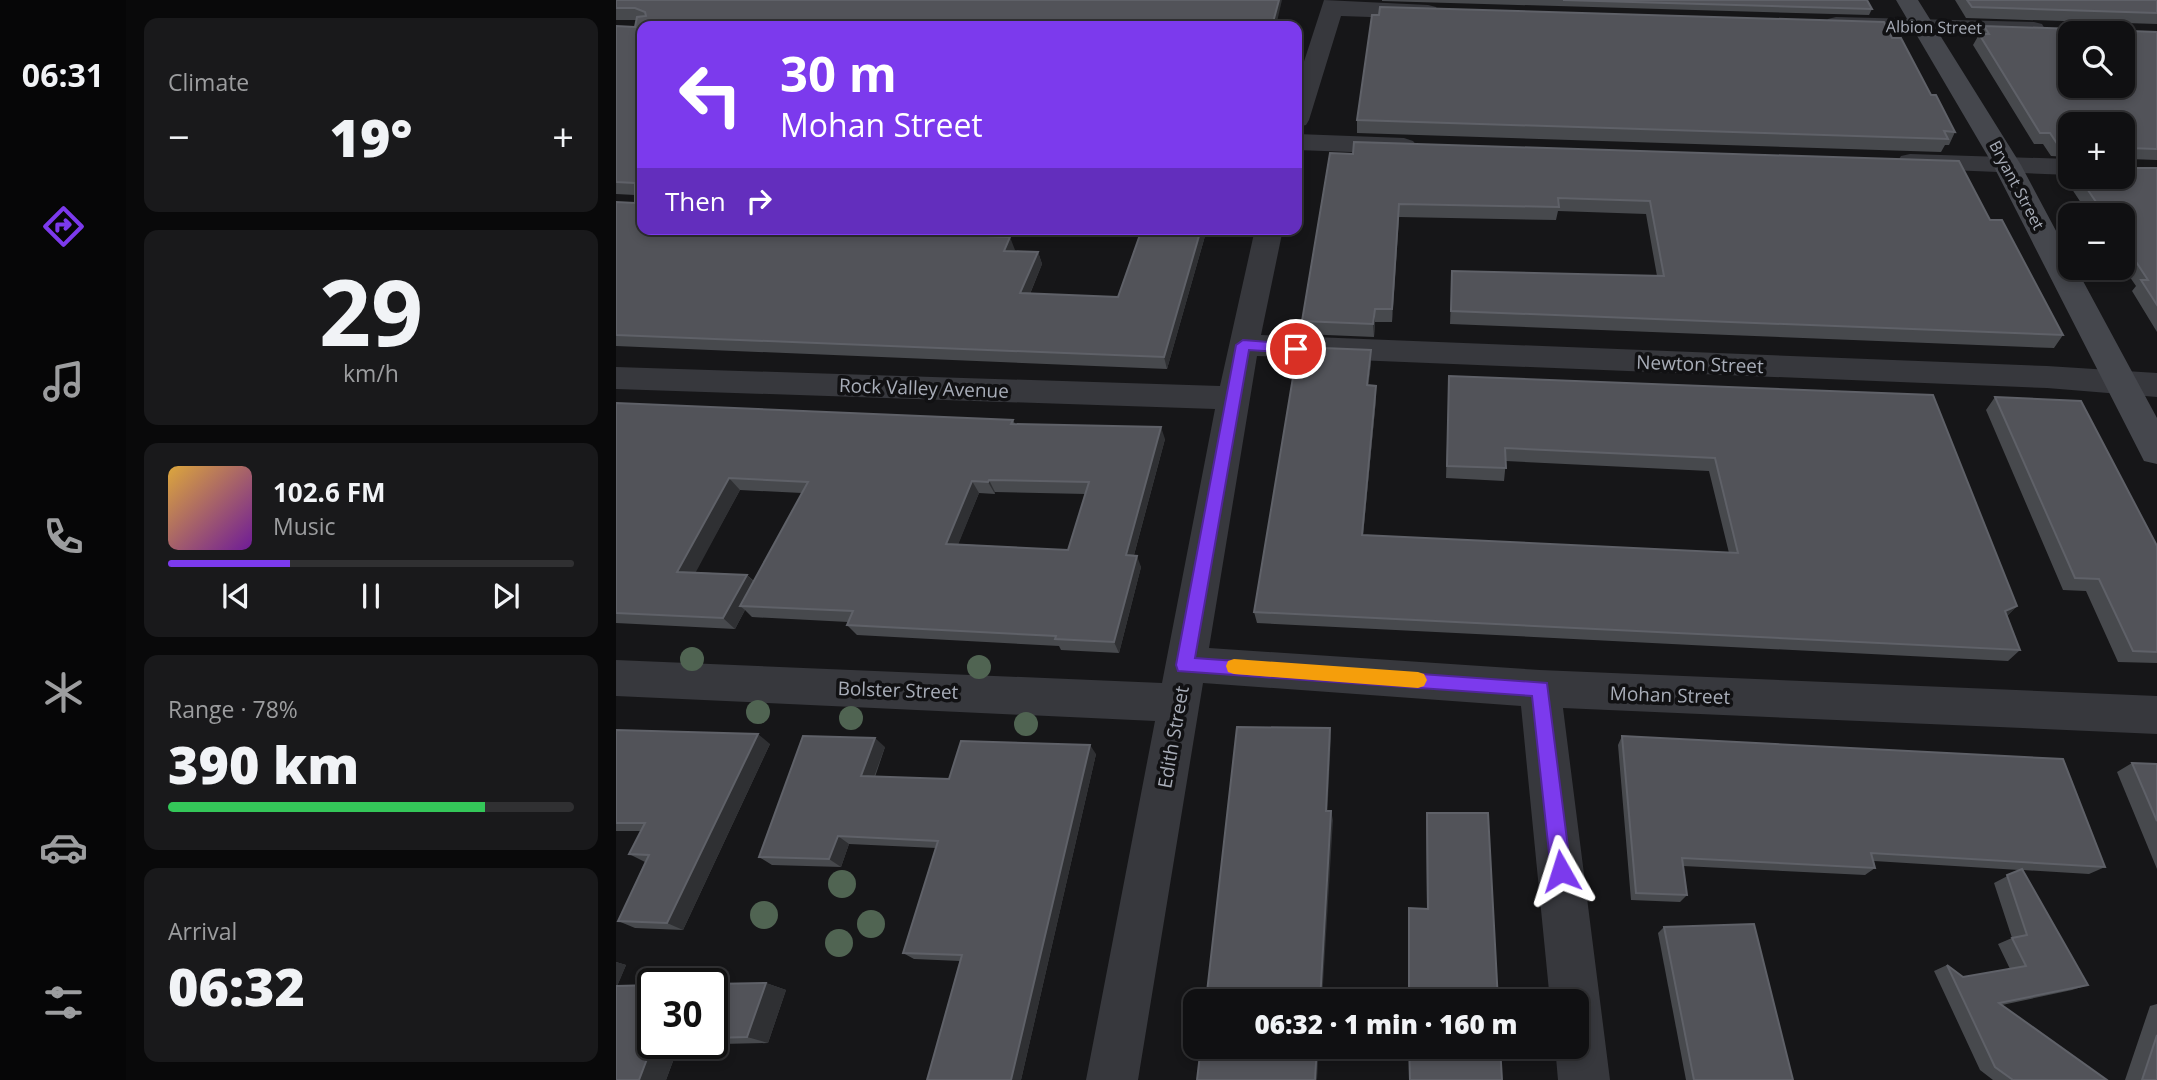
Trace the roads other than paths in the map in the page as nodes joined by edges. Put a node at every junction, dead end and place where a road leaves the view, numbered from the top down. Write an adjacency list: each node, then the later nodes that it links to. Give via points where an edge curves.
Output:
1 (1906, 0): 5 (main road, Bryant Street)
2 (1334, 4): 3 (street); 8 (street)
3 (1447, 12)
4 (1817, 24): 5 (street, Albion Street)
5 (1923, 26): 6 (street, Albion Street); 13 (main road, Bryant Street)
6 (2049, 30)
7 (1302, 48): 8 (street)
8 (1321, 49): 9 (street)
9 (1302, 105)
10 (1302, 142): 11 (street)
11 (1429, 147)
12 (1885, 161): 13 (street)
13 (2007, 165): 14 (street); 18 (main road, Bryant Street)
14 (2058, 167)
15 (1268, 235): 16 (street, Edith Street)
16 (1243, 345): 18 (street, Newton Street); 20 (street, Edith Street)
17 (616, 378): 20 (street, Rock Valley Avenue)
18 (2120, 381): 19 (street, Newton Street); 21 (main road, Bryant Street)
19 (2157, 385)
20 (1233, 398): 23 (street, Edith Street)
21 (2157, 451)
22 (616, 678): 23 (street, Bolster Street)
23 (1182, 684): 24 (street, Mohan Street, via 1233,666); 28 (street, Edith Street)
24 (1540, 689): 25 (street, Mohan Street); 26 (street)
25 (2157, 715)
26 (1574, 989)
27 (1582, 1059): 29 (street)
28 (1111, 1080)
29 (1584, 1080)

